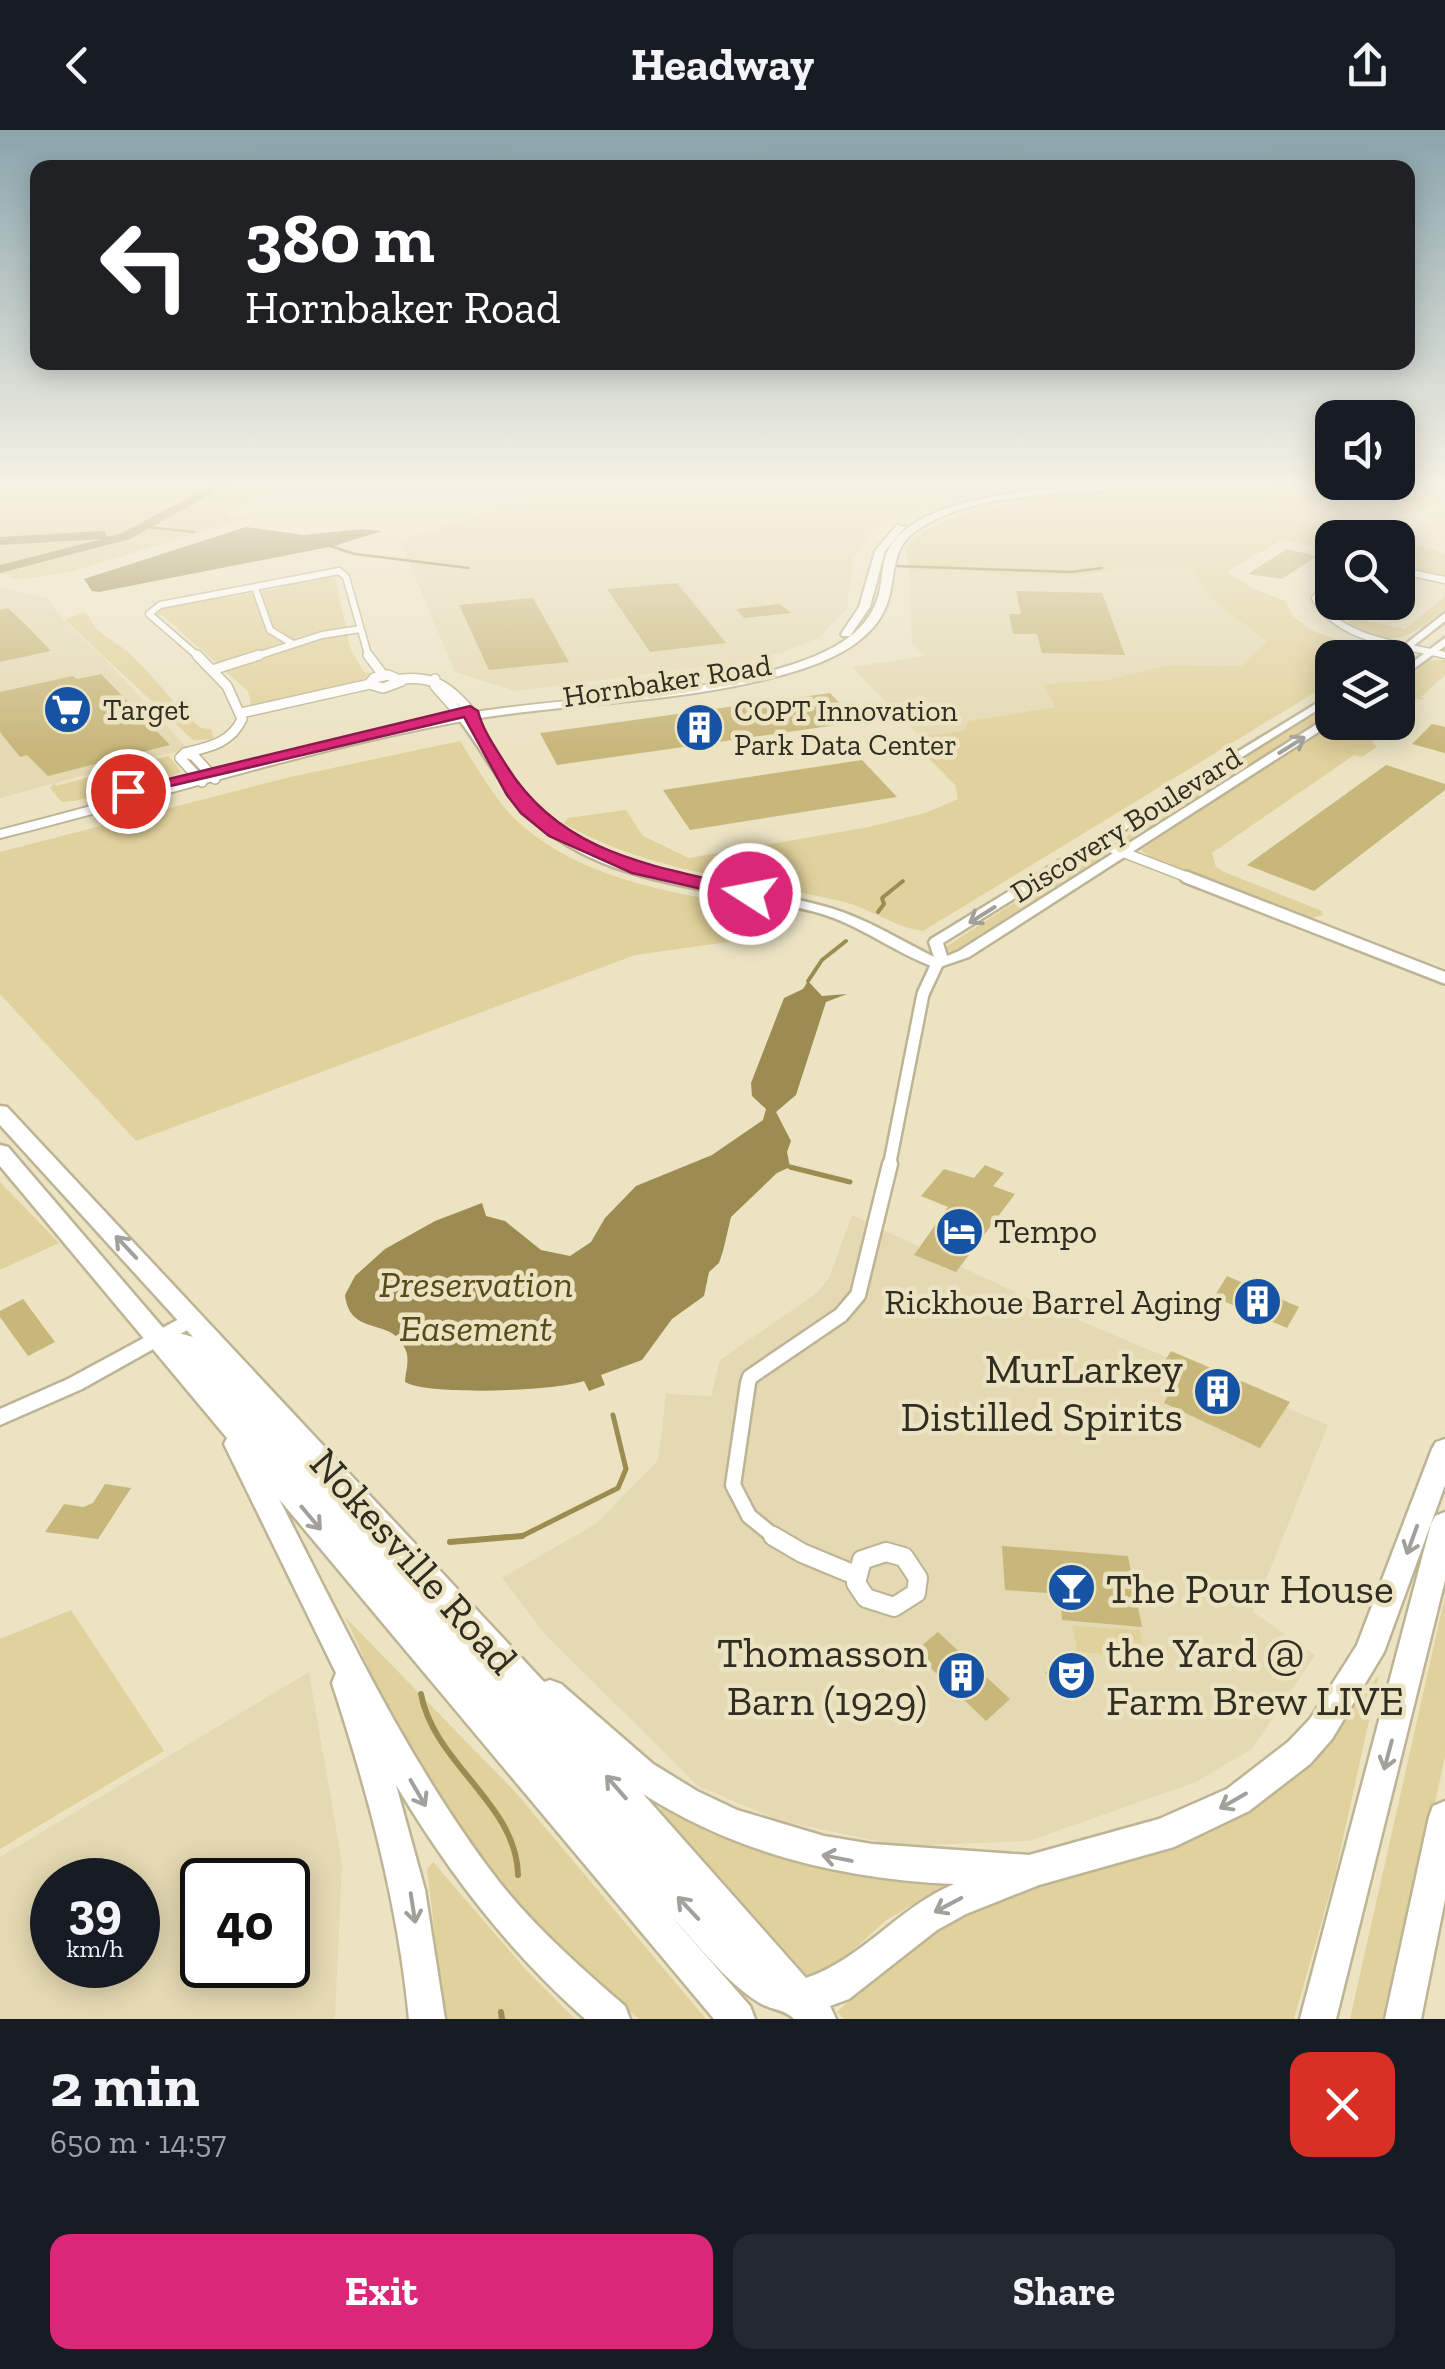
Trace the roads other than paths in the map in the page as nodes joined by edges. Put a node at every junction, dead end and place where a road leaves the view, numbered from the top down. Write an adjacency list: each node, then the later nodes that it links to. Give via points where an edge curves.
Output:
1 (315, 573): 7 (street)
2 (344, 573): 12 (street)
3 (874, 573): 8 (main road, Hornbaker Road)
4 (890, 573): 9 (main road, Hornbaker Road)
5 (1415, 574): 6 (street)
6 (1445, 580)
7 (255, 588): 16 (street, via 270,630); 21 (street, via 150,610)
8 (871, 589): 9 (main road); 27 (main road, Hornbaker Road, via 868,607 848,632 771,667)
9 (886, 590): 27 (main road, Hornbaker Road, via 879,615 862,634 794,668)
10 (1445, 616): 14 (street)
11 (1337, 620): 13 (street)
12 (360, 629): 16 (street); 22 (street)
13 (1387, 640)
14 (1415, 640)
15 (1445, 641): 18 (street)
16 (293, 644): 21 (street)
17 (1415, 648): 18 (street)
18 (1432, 652): 19 (street); 20 (street)
19 (1445, 655)
20 (1415, 664)
21 (212, 670): 26 (street, via 232,688)
22 (383, 675): 23 (street); 24 (street)
23 (402, 680): 24 (street, via 388,688); 27 (street, via 436,680)
24 (370, 684): 26 (street)
25 (1315, 707): 32 (street, Discovery Boulevard)
26 (241, 714): 29 (street, via 234,734 180,758)
27 (468, 717): 29 (main road, Hornbaker Road); 34 (street, via 528,810 574,844 657,874 838,915)
28 (1315, 730): 33 (street, Discovery Boulevard, one-way to 28)
29 (205, 776): 30 (main road, Hornbaker Road); 31 (main road, Hornbaker Road)
30 (0, 824)
31 (0, 834)
32 (1099, 842): 33 (street); 34 (street, Discovery Boulevard, one-way to 34, via 936,942)
33 (1124, 853): 34 (street, Discovery Boulevard, via 964,954); 35 (street)
34 (939, 962): 44 (street, Discovery Boulevard, via 924,994 860,1291 841,1315 750,1376 735,1464 738,1499 767,1530 805,1556)
35 (1445, 978)
36 (0, 1112): 38 (highway, Nokesville Road, one-way to 36)
37 (0, 1152): 39 (highway, Nokesville Road)
38 (192, 1318): 39 (street); 46 (highway, Nokesville Road)
39 (157, 1338): 40 (highway, Nokesville Road); 41 (street); 49 (highway, one-way to 39, via 744,1968 598,1811 195,1349)
40 (221, 1412): 45 (highway); 52 (highway, Nokesville Road, one-way to 52)
41 (0, 1417)
42 (1445, 1449): 48 (highway, one-way to 48, via 1369,1652 1299,1753 1206,1817 1115,1850)
43 (1445, 1524): 53 (highway, one-way to 53)
44 (855, 1574)
45 (323, 1614): 50 (highway, one-way to 50, via 394,1822); 51 (highway, one-way to 51, via 452,1850 543,1955)
46 (483, 1634): 48 (highway, one-way to 46, via 852,1861 736,1828 641,1774); 49 (highway, Nokesville Road, one-way to 46)
47 (1445, 1817): 54 (highway)
48 (1038, 1868): 49 (highway, one-way to 49, via 956,1900 888,1944)
49 (809, 2009)
50 (428, 2019)
51 (612, 2019)
52 (737, 2019)
53 (1318, 2019)
54 (1403, 2019)

